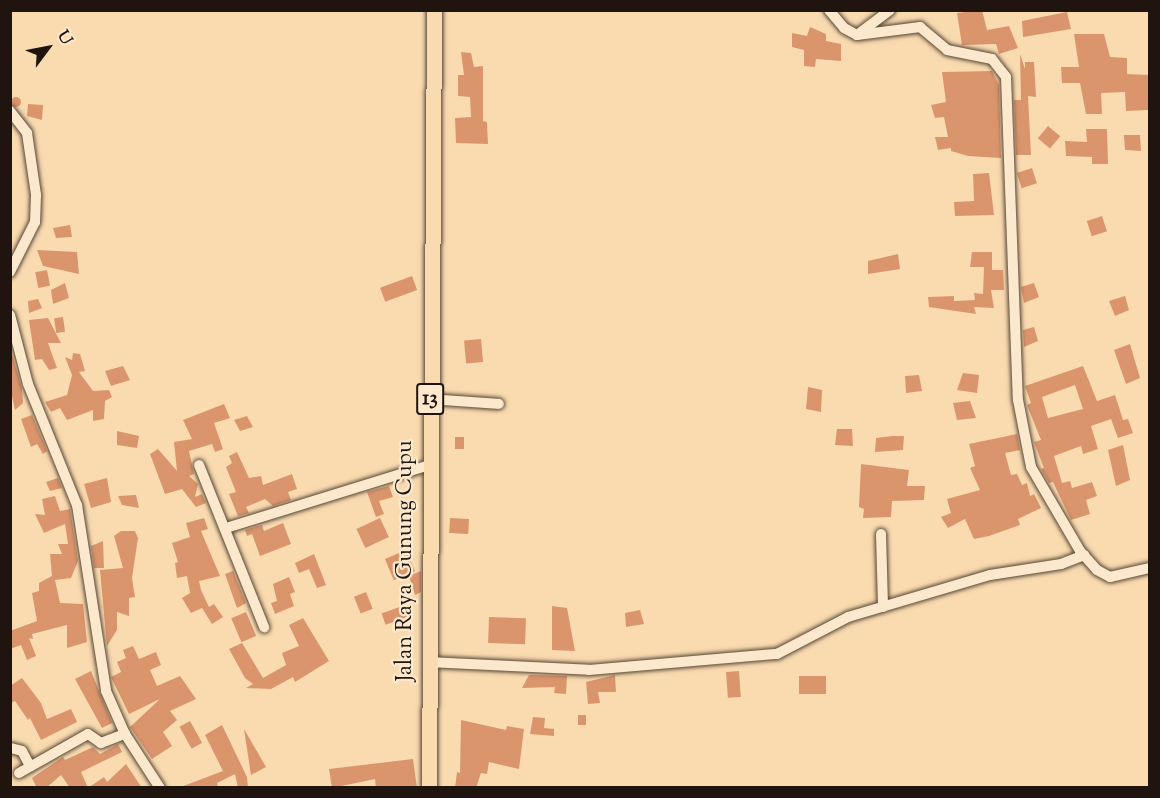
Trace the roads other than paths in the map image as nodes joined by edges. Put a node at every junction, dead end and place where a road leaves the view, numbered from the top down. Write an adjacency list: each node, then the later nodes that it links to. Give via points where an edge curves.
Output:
1 (434, 10): 8 (highway, Jalan Raya Gunung Cupu / 13)
2 (829, 10): 4 (street, via 844,28)
3 (890, 10): 4 (street)
4 (857, 35): 14 (street, via 920,27 947,50 992,59 1006,76 1018,400 1025,444 1031,467)
5 (10, 111): 6 (street, via 27,133 36,195 35,222)
6 (10, 272)
7 (10, 315): 19 (street, via 28,384 77,505 103,677)
8 (430, 399): 9 (street); 11 (highway, Jalan Raya Gunung Cupu / 13)
9 (499, 404)
10 (199, 465): 12 (street)
11 (430, 465): 12 (street); 18 (highway, Jalan Raya Gunung Cupu / 13)
12 (226, 528): 17 (street)
13 (881, 534): 16 (street)
14 (1084, 555): 15 (street, via 1110,577); 16 (street, via 1061,564 990,575)
15 (1149, 568)
16 (884, 607): 18 (street, via 833,623 777,654 589,670)
17 (264, 627)
18 (428, 662): 24 (highway, Jalan Raya Gunung Cupu / 13)
19 (125, 734): 21 (street, via 101,743 88,734); 23 (street)
20 (11, 748): 21 (street, via 22,751)
21 (30, 766): 22 (street)
22 (19, 773)
23 (160, 788)
24 (429, 788)

